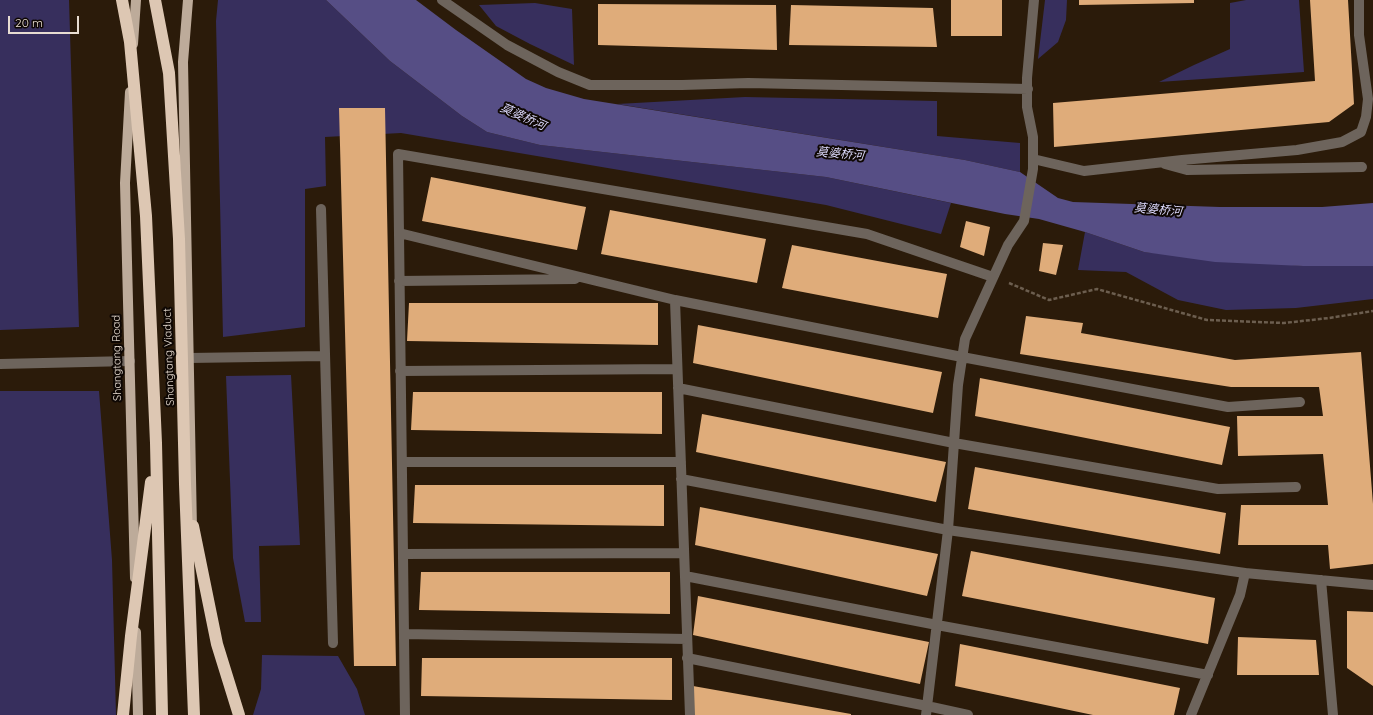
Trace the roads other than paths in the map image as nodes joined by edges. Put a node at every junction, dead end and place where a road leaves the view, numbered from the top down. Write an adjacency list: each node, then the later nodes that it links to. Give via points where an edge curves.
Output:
1 (122, 0): 28 (highway, Shangtang Viaduct, via 130,42 146,216)
2 (136, 0): 22 (main road, Shangtang Road, via 125,183)
3 (155, 0): 33 (highway, Shangtang Viaduct, via 169,80 179,239)
4 (188, 0): 21 (main road, via 183,62)
5 (1034, 0): 9 (lane, via 1026,78)
6 (1359, 0): 8 (lane, via 1360,35)
7 (448, 2): 9 (lane, via 507,45 558,72 590,85 748,83)
8 (1369, 68): 11 (lane, via 1366,117 1361,132 1342,142 1297,150)
9 (1028, 89): 10 (lane, via 1027,107 1033,137)
10 (1033, 159): 11 (lane, via 1084,171); 15 (lane, via 1024,221 1008,245)
11 (1159, 163): 12 (lane, via 1187,170)
12 (1362, 168)
13 (321, 209): 19 (lane)
14 (399, 233): 15 (lane, via 398,154 867,234); 16 (lane); 17 (lane)
15 (993, 277): 20 (lane, via 965,339)
16 (592, 279): 17 (lane); 18 (lane)
17 (399, 280): 25 (lane)
18 (675, 300): 20 (lane); 24 (lane)
19 (324, 356): 21 (lane); 45 (lane)
20 (962, 357): 27 (lane, via 1228,407); 29 (lane)
21 (189, 358): 52 (main road)
22 (130, 361): 23 (lane); 50 (main road, Shangtang Road)
23 (0, 364)
24 (677, 370): 25 (lane); 26 (lane)
25 (400, 371): 30 (lane)
26 (678, 388): 29 (lane); 31 (lane)
27 (1300, 402)
28 (156, 443): 49 (highway); 51 (highway, Shangtang Viaduct)
29 (954, 443): 34 (lane, via 1218,489); 35 (lane)
30 (402, 462): 31 (lane); 37 (lane)
31 (681, 462): 32 (lane)
32 (681, 479): 35 (lane); 36 (lane)
33 (185, 484): 52 (highway, Shangtang Viaduct); 53 (highway, via 217,644)
34 (1296, 487)
35 (948, 530): 38 (lane); 42 (lane)
36 (684, 552): 37 (lane); 39 (lane)
37 (403, 554): 43 (lane)
38 (1245, 573): 40 (lane); 47 (lane, via 1240,595)
39 (685, 576): 42 (lane); 44 (lane)
40 (1321, 580): 41 (lane); 58 (lane)
41 (1373, 584)
42 (937, 625): 47 (lane); 48 (lane)
43 (404, 634): 44 (lane); 54 (lane)
44 (687, 640): 46 (lane)
45 (333, 643)
46 (687, 658): 48 (lane); 55 (lane)
47 (1208, 675): 57 (lane)
48 (927, 710): 56 (lane)
49 (123, 715)
50 (138, 715)
51 (162, 715)
52 (195, 715)
53 (239, 715)
54 (405, 715)
55 (690, 715)
56 (968, 715)
57 (1191, 715)
58 (1333, 715)

